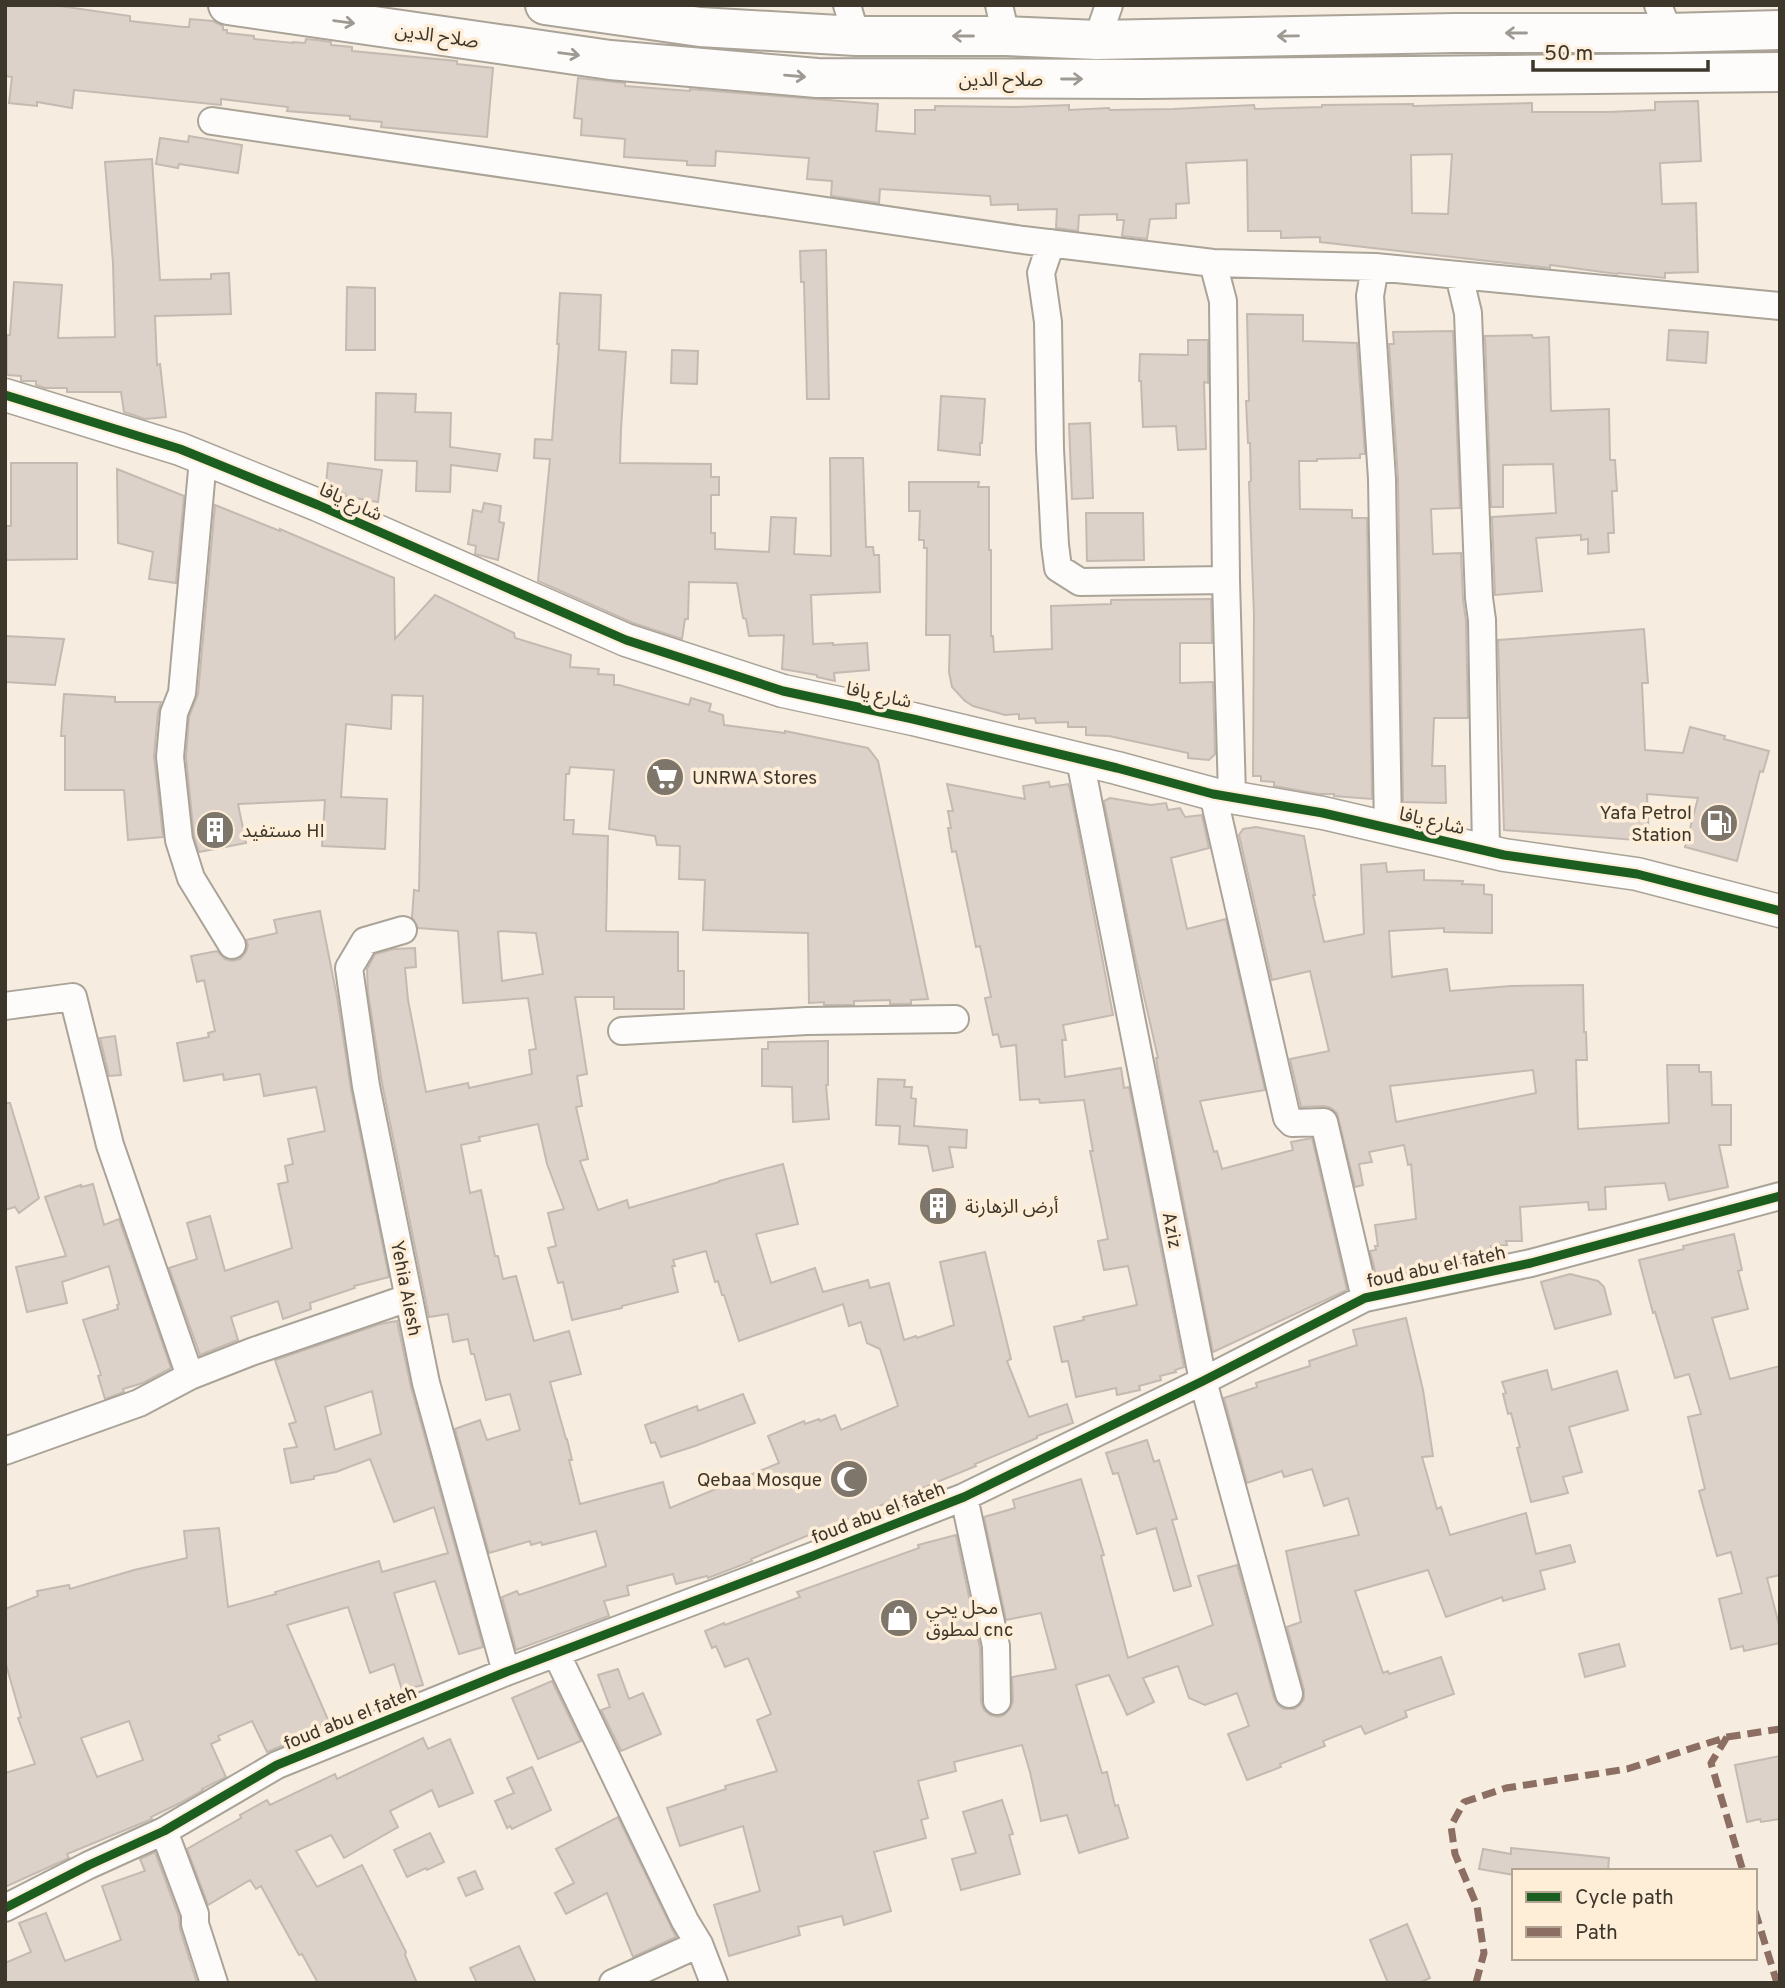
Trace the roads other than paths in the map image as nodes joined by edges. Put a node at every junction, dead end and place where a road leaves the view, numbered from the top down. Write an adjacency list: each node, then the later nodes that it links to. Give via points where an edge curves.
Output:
1 (228, 5): 9 (highway, صلاح الدين, one-way to 9, via 610,60 817,78)
2 (545, 5): 3 (highway)
3 (696, 16): 5 (highway)
4 (1663, 19): 7 (highway, one-way to 7, via 1455,33); 8 (highway)
5 (852, 21): 6 (highway, one-way to 5)
6 (1002, 21): 7 (highway)
7 (1103, 23)
8 (1780, 30)
9 (1780, 72)
10 (212, 121): 11 (street)
11 (1051, 243): 12 (street); 18 (street, via 1041,273 1048,322 1058,568 1080,582)
12 (1213, 263): 13 (street); 18 (street, via 1223,301)
13 (1375, 267): 14 (street); 21 (street, via 1370,296 1382,479)
14 (1460, 275): 15 (street); 22 (street, via 1468,313 1482,620)
15 (1780, 306)
16 (5, 395): 17 (street, شارع يافا)
17 (203, 459): 19 (street, شارع يافا, via 626,640 783,691); 25 (street, via 182,693 174,713 170,757 179,840 191,877)
18 (1226, 580): 20 (street)
19 (1080, 760): 20 (street, شارع يافا); 33 (street, Aziz)
20 (1223, 795): 21 (street, شارع يافا); 31 (street, via 1287,1118 1293,1123 1324,1122)
21 (1388, 828): 22 (street, شارع يافا)
22 (1486, 850): 23 (street, شارع يافا, via 1637,874)
23 (1780, 911)
24 (403, 930): 30 (street, Yehia Aiesh, via 365,941 349,968 366,1086)
25 (232, 945)
26 (5, 1006): 32 (street, via 73,997 110,1145)
27 (956, 1019): 28 (street)
28 (622, 1031)
29 (1780, 1196): 31 (street, foud abu el fateh, via 1531,1263)
30 (408, 1298): 32 (street); 37 (street, Yehia Aiesh, via 426,1382)
31 (1365, 1298): 33 (street, foud abu el fateh)
32 (190, 1376): 34 (street, via 139,1403)
33 (1203, 1381): 35 (street, foud abu el fateh); 38 (street, Aziz)
34 (5, 1451)
35 (964, 1497): 36 (street, foud abu el fateh); 39 (street, via 996,1646)
36 (556, 1653): 37 (street, foud abu el fateh); 42 (street)
37 (506, 1672): 40 (street, foud abu el fateh, via 276,1765)
38 (1289, 1694)
39 (997, 1701)
40 (164, 1831): 41 (street, foud abu el fateh); 43 (street, via 195,1914)
41 (5, 1908)
42 (699, 1944): 44 (street); 45 (street)
43 (214, 1983)
44 (613, 1983)
45 (714, 1983)

